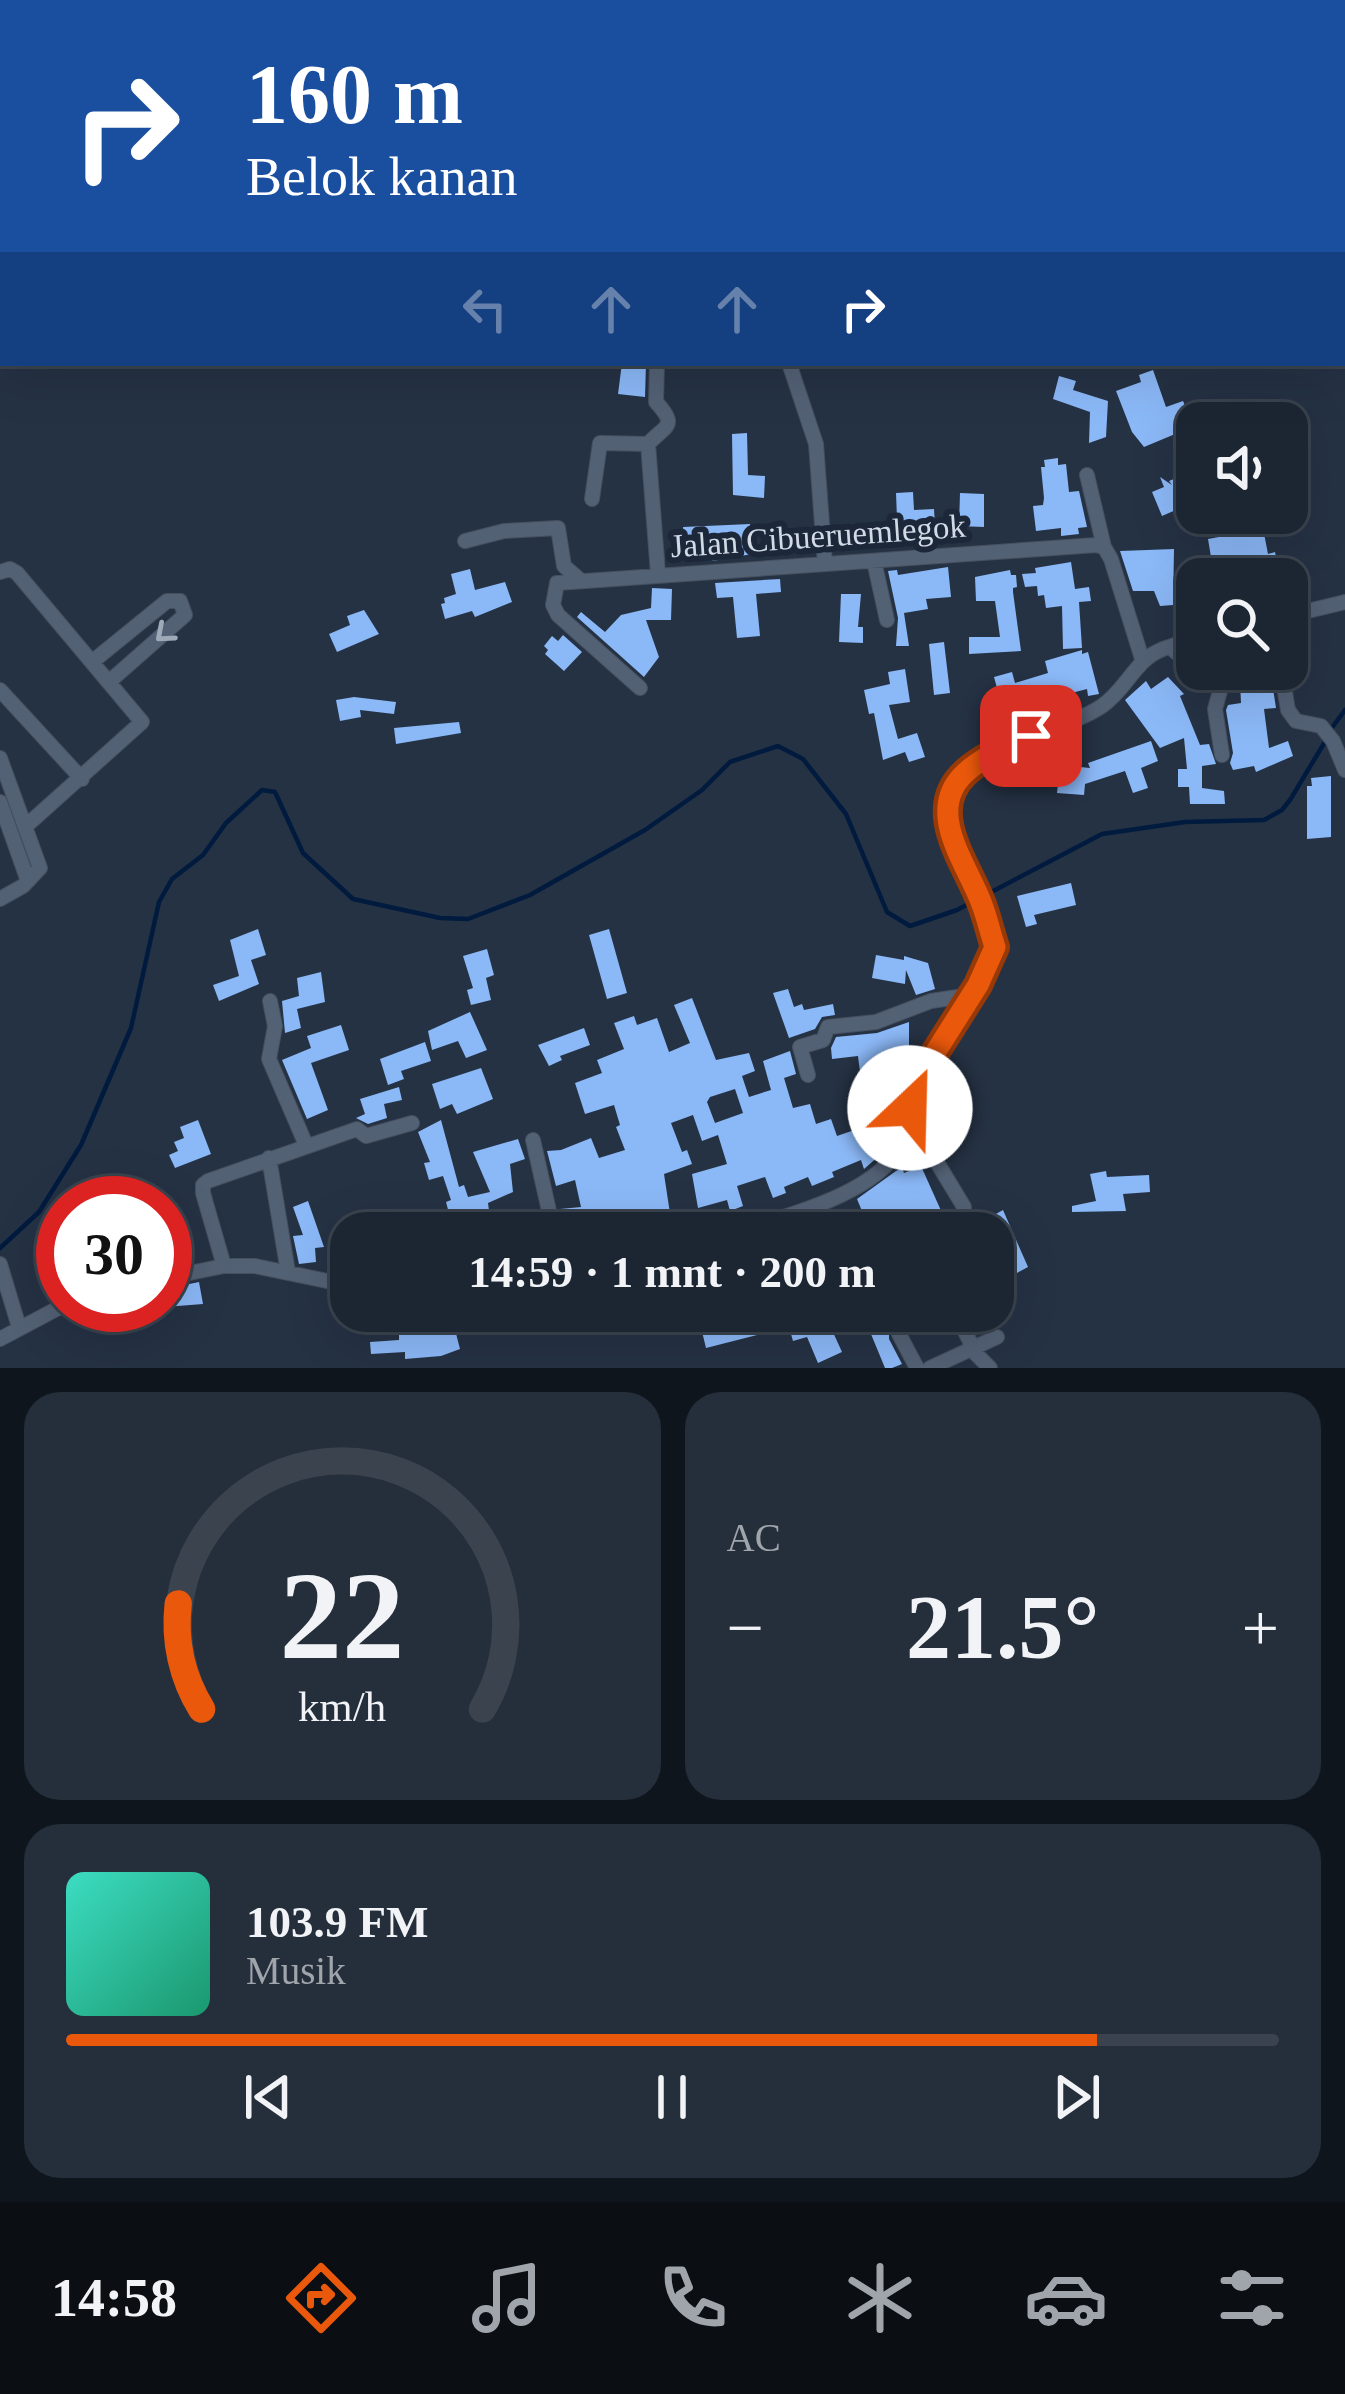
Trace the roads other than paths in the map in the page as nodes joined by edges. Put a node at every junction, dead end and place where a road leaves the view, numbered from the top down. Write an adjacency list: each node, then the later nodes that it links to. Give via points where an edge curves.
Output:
1 (657, 366): 3 (street, via 656,402 668,423)
2 (790, 366): 9 (street, via 816,444)
3 (648, 444): 5 (street, via 600,442); 11 (street)
4 (1087, 476): 7 (street)
5 (592, 499)
6 (465, 541): 12 (street, via 558,528 564,566)
7 (1104, 547): 8 (street, Jalan Cibueruemlegok); 20 (street)
8 (874, 561): 9 (street, Jalan Cibueruemlegok); 15 (street)
9 (825, 564): 11 (street, Jalan Cibueruemlegok)
10 (0, 572): 19 (street, via 17,573)
11 (658, 574): 12 (street, Jalan Cibueruemlegok)
12 (580, 580): 22 (street, via 557,583 558,615)
13 (1345, 602): 14 (street)
14 (1308, 612)
15 (887, 620)
16 (1176, 645): 17 (street)
17 (1171, 647): 18 (street); 20 (street)
18 (1176, 652)
19 (92, 662): 21 (street); 21 (street, one-way to 21, via 166,601 180,601 185,615)
20 (1143, 662): 34 (street, via 1101,706 1000,751 959,781 951,837 995,947)
21 (110, 681): 29 (street, via 141,724)
22 (640, 688)
23 (0, 690): 29 (street)
24 (1220, 690): 26 (street)
25 (1284, 690): 28 (street, via 1296,722 1321,726)
26 (1222, 754)
27 (0, 758): 31 (street)
28 (1345, 770)
29 (82, 779): 31 (street)
30 (0, 802): 32 (street)
31 (26, 826): 32 (street, via 40,866)
32 (28, 881): 33 (street)
33 (0, 898)
34 (970, 994): 36 (street, via 828,1027 823,1040 800,1047); 41 (street, via 928,1064)
35 (270, 1001): 39 (street, via 269,1059)
36 (808, 1075)
37 (412, 1123): 39 (street)
38 (533, 1140): 42 (street)
39 (306, 1145): 40 (street)
40 (269, 1158): 46 (street, via 203,1185); 48 (street)
41 (890, 1161): 43 (street, via 846,1192); 44 (street, via 912,1152 935,1159)
42 (549, 1212)
43 (791, 1212)
44 (963, 1212)
45 (0, 1264): 51 (street)
46 (224, 1266): 47 (street); 48 (street)
47 (192, 1272)
48 (288, 1272): 49 (street)
49 (330, 1281)
50 (36, 1319): 51 (street)
51 (20, 1327): 55 (street)
52 (965, 1332): 56 (street)
53 (899, 1334): 57 (street)
54 (998, 1337): 56 (street)
55 (0, 1339)
56 (974, 1350): 58 (street); 59 (street)
57 (917, 1368)
58 (930, 1368)
59 (990, 1368)

